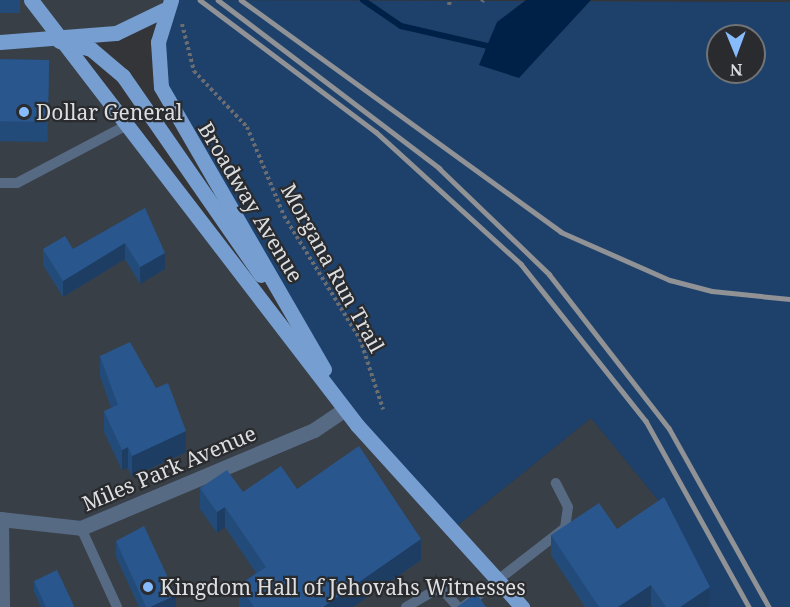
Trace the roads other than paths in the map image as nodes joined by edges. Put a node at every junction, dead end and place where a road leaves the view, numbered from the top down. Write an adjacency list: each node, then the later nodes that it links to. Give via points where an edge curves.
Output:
1 (31, 0): 3 (main road, Broadway Avenue)
2 (168, 5): 3 (main road, Broadway Avenue, via 116,33); 7 (main road, Broadway Avenue, via 158,42 161,87)
3 (59, 41): 4 (main road); 5 (main road, Broadway Avenue); 7 (main road, via 91,49 123,76 218,220)
4 (0, 42)
5 (125, 126): 6 (lane, via 17,183); 8 (main road, Broadway Avenue)
6 (0, 183)
7 (301, 328): 8 (main road, Broadway Avenue)
8 (345, 409): 11 (street, Miles Park Avenue, via 314,430); 12 (main road, Broadway Avenue)
9 (556, 483): 12 (lane, via 568,507 565,528)
10 (0, 519): 11 (street, Miles Park Avenue); 13 (street)
11 (81, 528): 14 (lane)
12 (497, 579): 17 (lane); 18 (main road, Broadway Avenue)
13 (2, 607)
14 (117, 607)
15 (406, 607): 16 (lane, via 440,587)
16 (458, 607)
17 (463, 607)
18 (522, 607)

